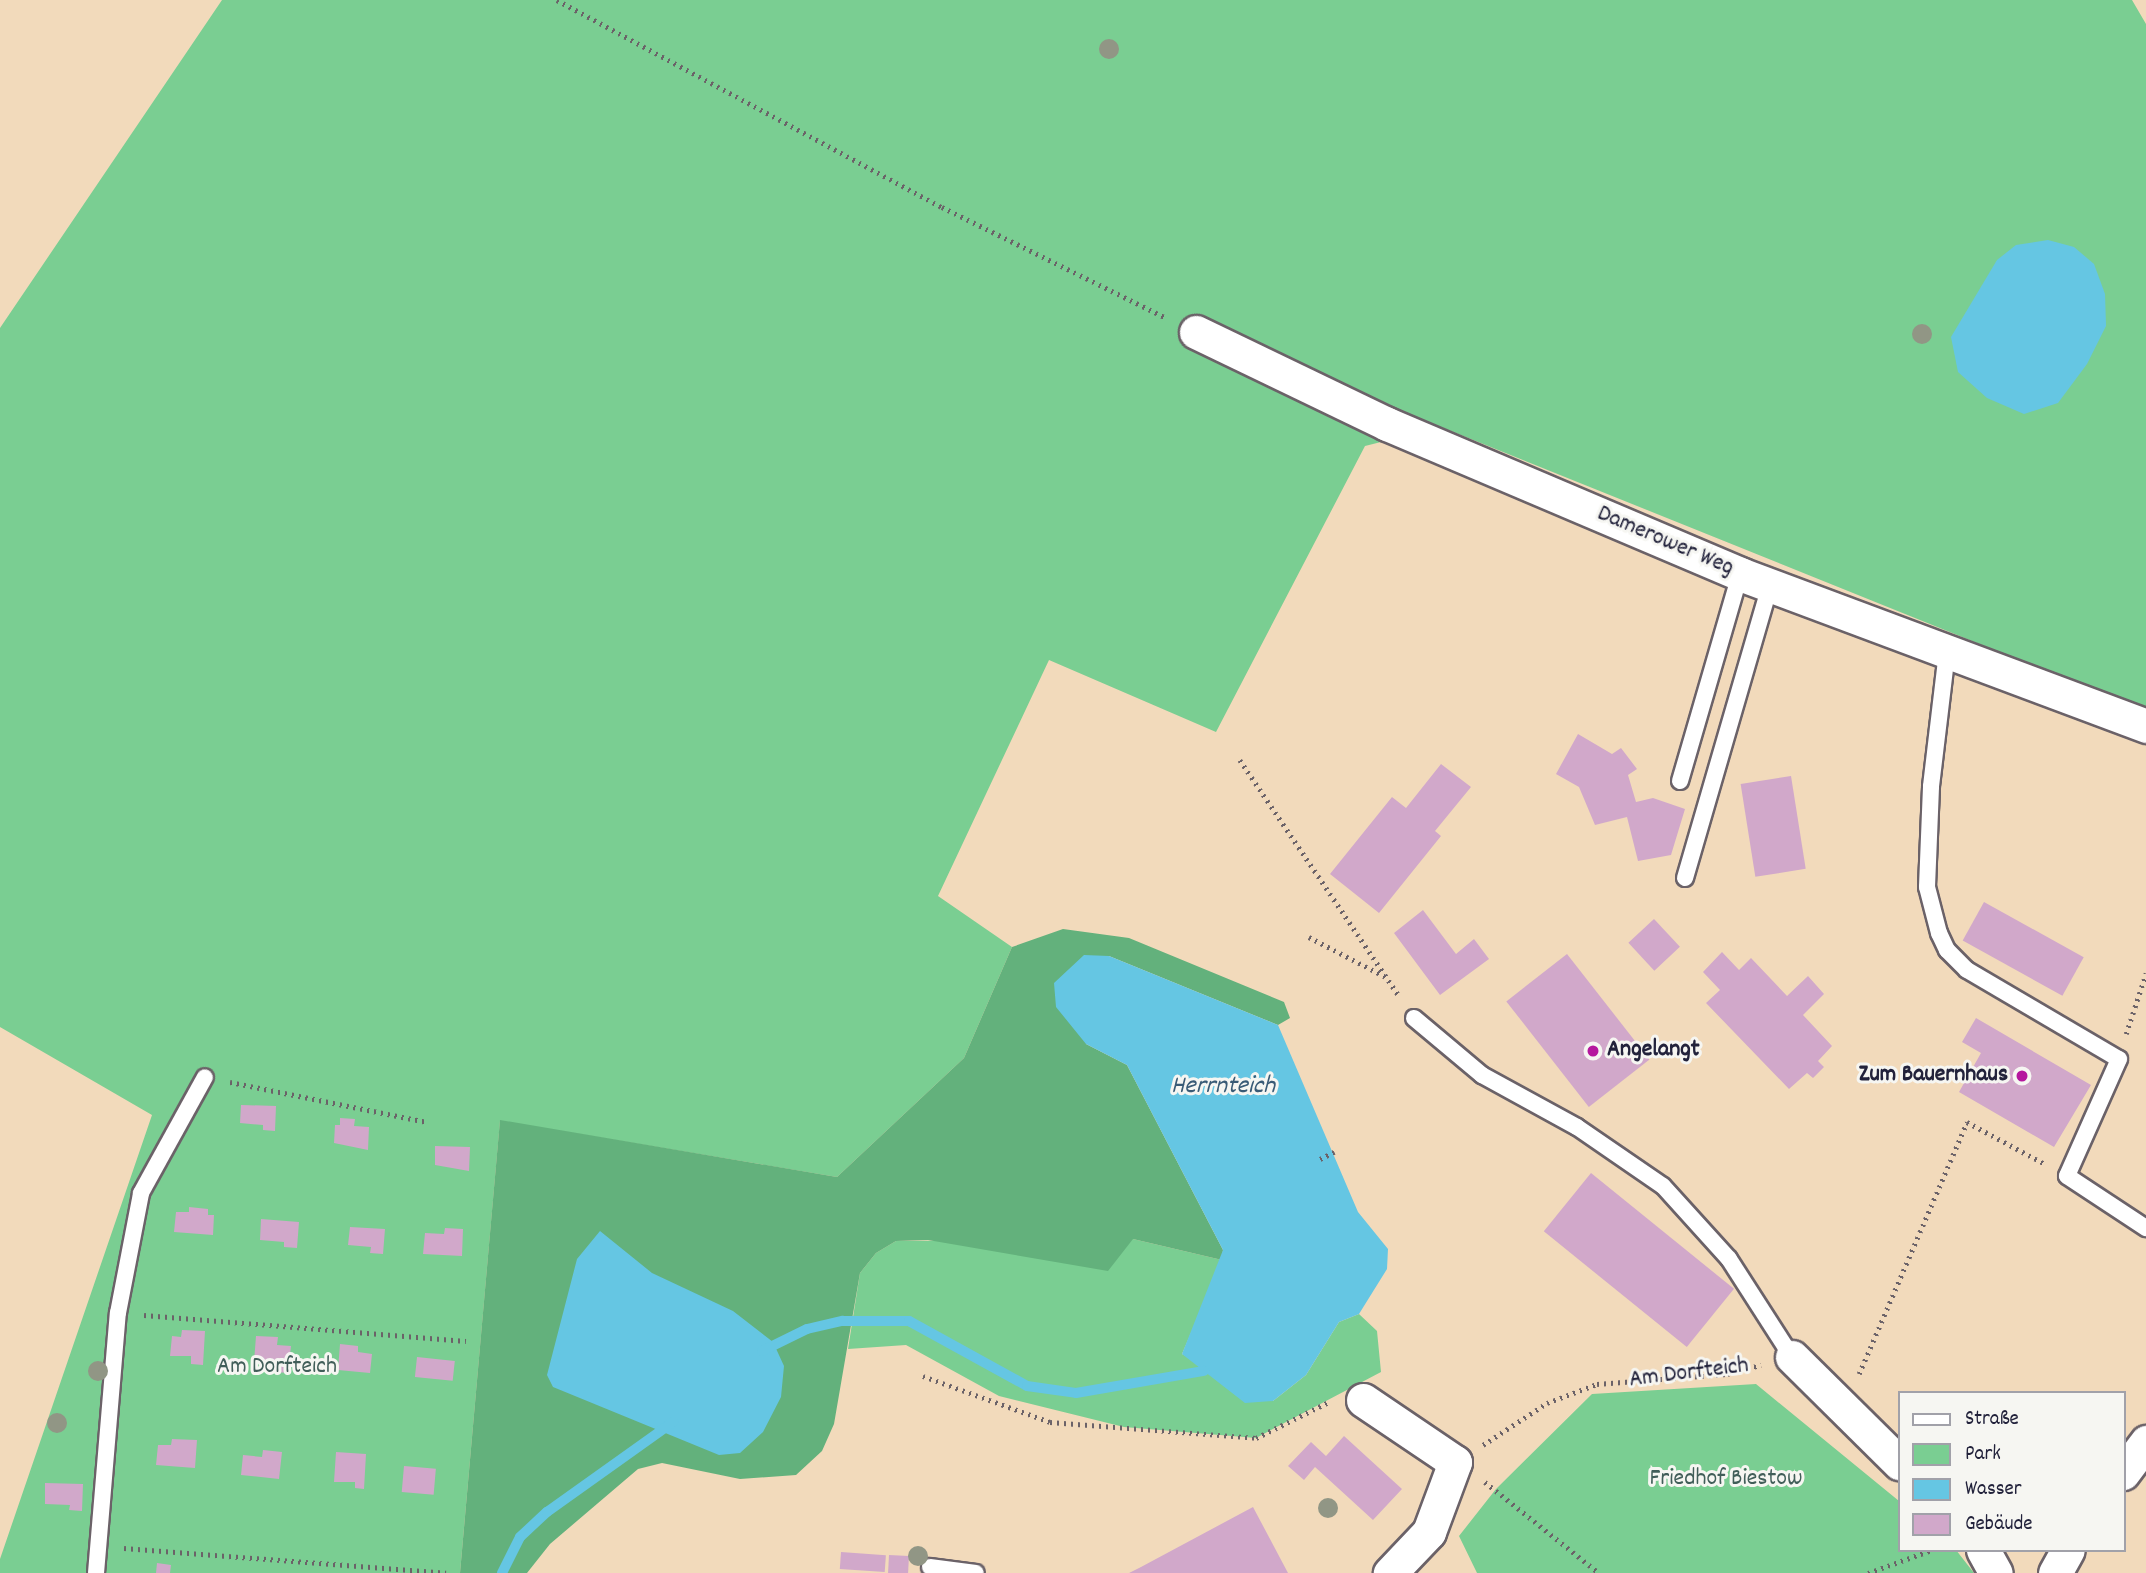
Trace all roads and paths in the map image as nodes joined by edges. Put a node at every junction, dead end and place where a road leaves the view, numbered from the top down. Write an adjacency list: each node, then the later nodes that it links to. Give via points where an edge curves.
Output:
1 (557, 0): 2 (path, via 942,207)
2 (1196, 332): 3 (street, Damerower Weg, via 1387,424)
3 (1755, 580): 4 (street, Damerower Weg); 7 (lane); 8 (lane)
4 (1947, 652): 5 (street, Damerower Weg); 13 (lane, via 1931,787 1927,887 1939,933 1947,950 1967,970)
5 (2146, 726)
6 (1240, 760): 11 (path)
7 (1680, 781)
8 (1685, 878)
9 (1309, 937): 11 (path)
10 (2146, 973): 13 (path)
11 (1387, 978): 12 (path)
12 (1414, 1018): 22 (lane, via 1482,1074 1577,1127 1663,1186 1729,1259)
13 (2119, 1059): 18 (lane)
14 (205, 1077): 15 (path); 20 (lane, via 141,1193)
15 (427, 1122)
16 (1334, 1152): 17 (path)
17 (1320, 1159)
18 (2067, 1176): 19 (lane); 25 (path, via 1967,1122)
19 (2146, 1228)
20 (118, 1313): 21 (path); 31 (lane)
21 (466, 1341)
22 (1792, 1357): 25 (street); 27 (path, Am Dorfteich, via 1727,1374 1597,1384 1547,1403)
23 (923, 1376): 24 (path, via 1050,1422 1256,1438 1351,1392)
24 (1363, 1400): 27 (street)
25 (1844, 1409): 28 (street)
26 (2146, 1442): 29 (street)
27 (1455, 1462): 39 (street, via 1429,1532)
28 (1898, 1462)
29 (2125, 1470)
30 (1486, 1483): 40 (path)
31 (99, 1546): 36 (lane); 37 (path)
32 (1926, 1552): 41 (path)
33 (1984, 1552): 42 (street)
34 (2067, 1552): 43 (street)
35 (930, 1567): 38 (lane)
36 (96, 1573)
37 (446, 1573)
38 (976, 1573)
39 (1390, 1573)
40 (1599, 1573)
41 (1868, 1573)
42 (1996, 1573)
43 (2055, 1573)

